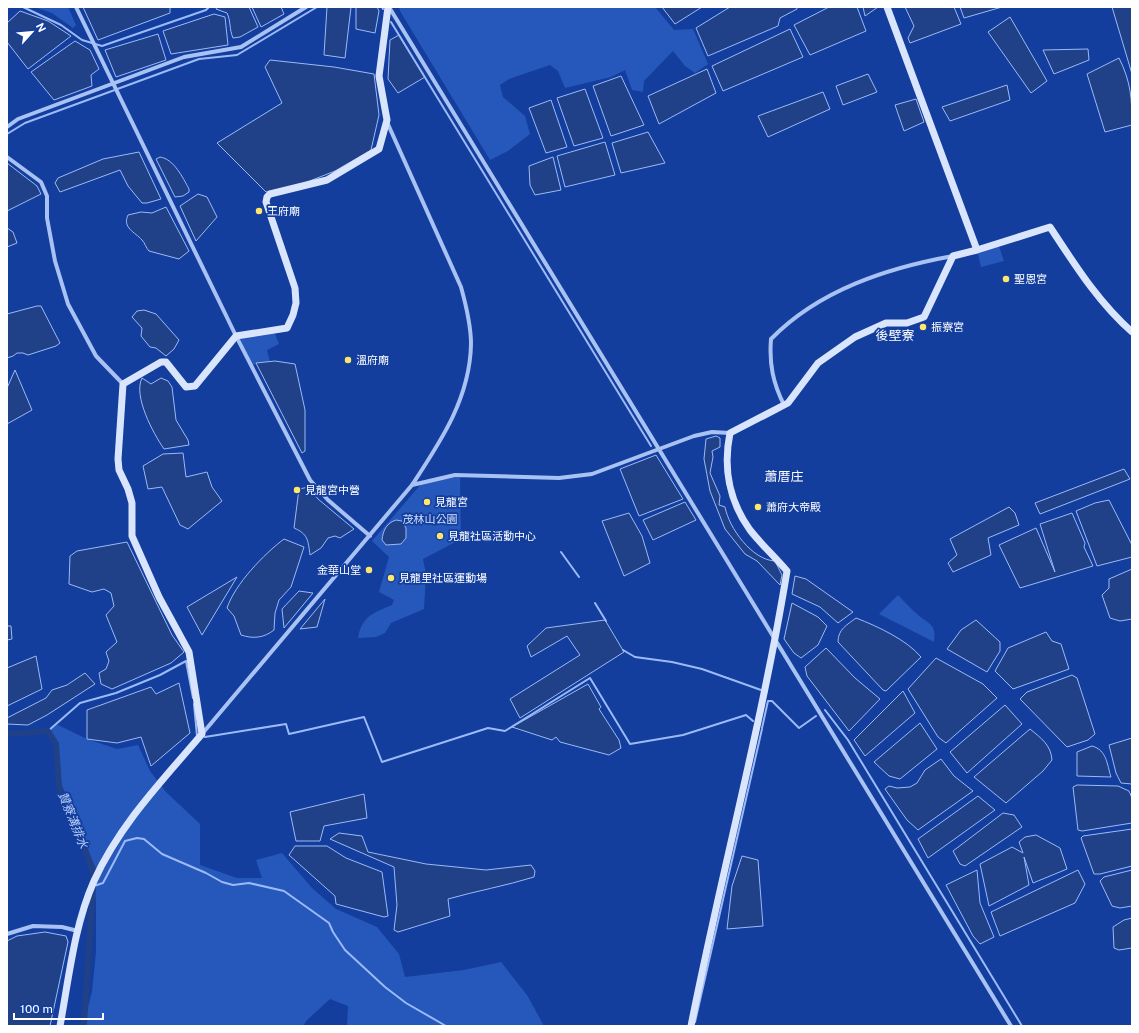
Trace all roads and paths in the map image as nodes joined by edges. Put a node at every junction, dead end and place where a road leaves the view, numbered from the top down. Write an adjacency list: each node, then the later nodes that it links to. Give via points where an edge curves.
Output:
1 (76, 7): 5 (street)
2 (306, 7): 5 (street, via 240,47 184,57)
3 (389, 7): 6 (street, via 379,76); 16 (street)
4 (887, 7): 9 (street)
5 (113, 84): 7 (street, via 18,119); 12 (street)
6 (387, 120): 12 (street, via 379,149 327,180 270,194 267,197 266,202 295,288 296,303 286,328); 17 (street, via 461,287 471,343 469,370 462,398 440,443)
7 (7, 127)
8 (7, 157): 13 (street, via 41,182 47,196 47,218 55,260 68,304 96,356)
9 (977, 250): 10 (street); 11 (street, via 1050,227 1102,302)
10 (953, 256): 14 (street, via 924,317 907,323 886,323 855,337 818,363); 14 (street, via 874,276 844,289 804,310 778,332 771,339 771,371)
11 (1132, 332)
12 (236, 336): 13 (street, via 195,386 186,387 166,362); 18 (street, via 310,480 328,500)
13 (123, 384): 20 (street, via 118,459 119,470 132,503 132,536 159,597 189,652)
14 (784, 405): 15 (street)
15 (730, 433): 16 (street, via 712,432); 19 (street, via 727,469 730,489 750,530 787,571)
16 (658, 448): 17 (street, via 592,474 559,478 455,475); 19 (street)
17 (412, 484): 18 (street)
18 (370, 536): 20 (street)
19 (776, 641): 24 (street, via 745,787 709,932); 25 (street)
20 (202, 734): 21 (street, via 130,819 108,852 93,882)
21 (78, 931): 22 (street, via 62,927 33,926); 23 (street)
22 (7, 934)
23 (60, 1026)
24 (691, 1026)
25 (1011, 1026)

